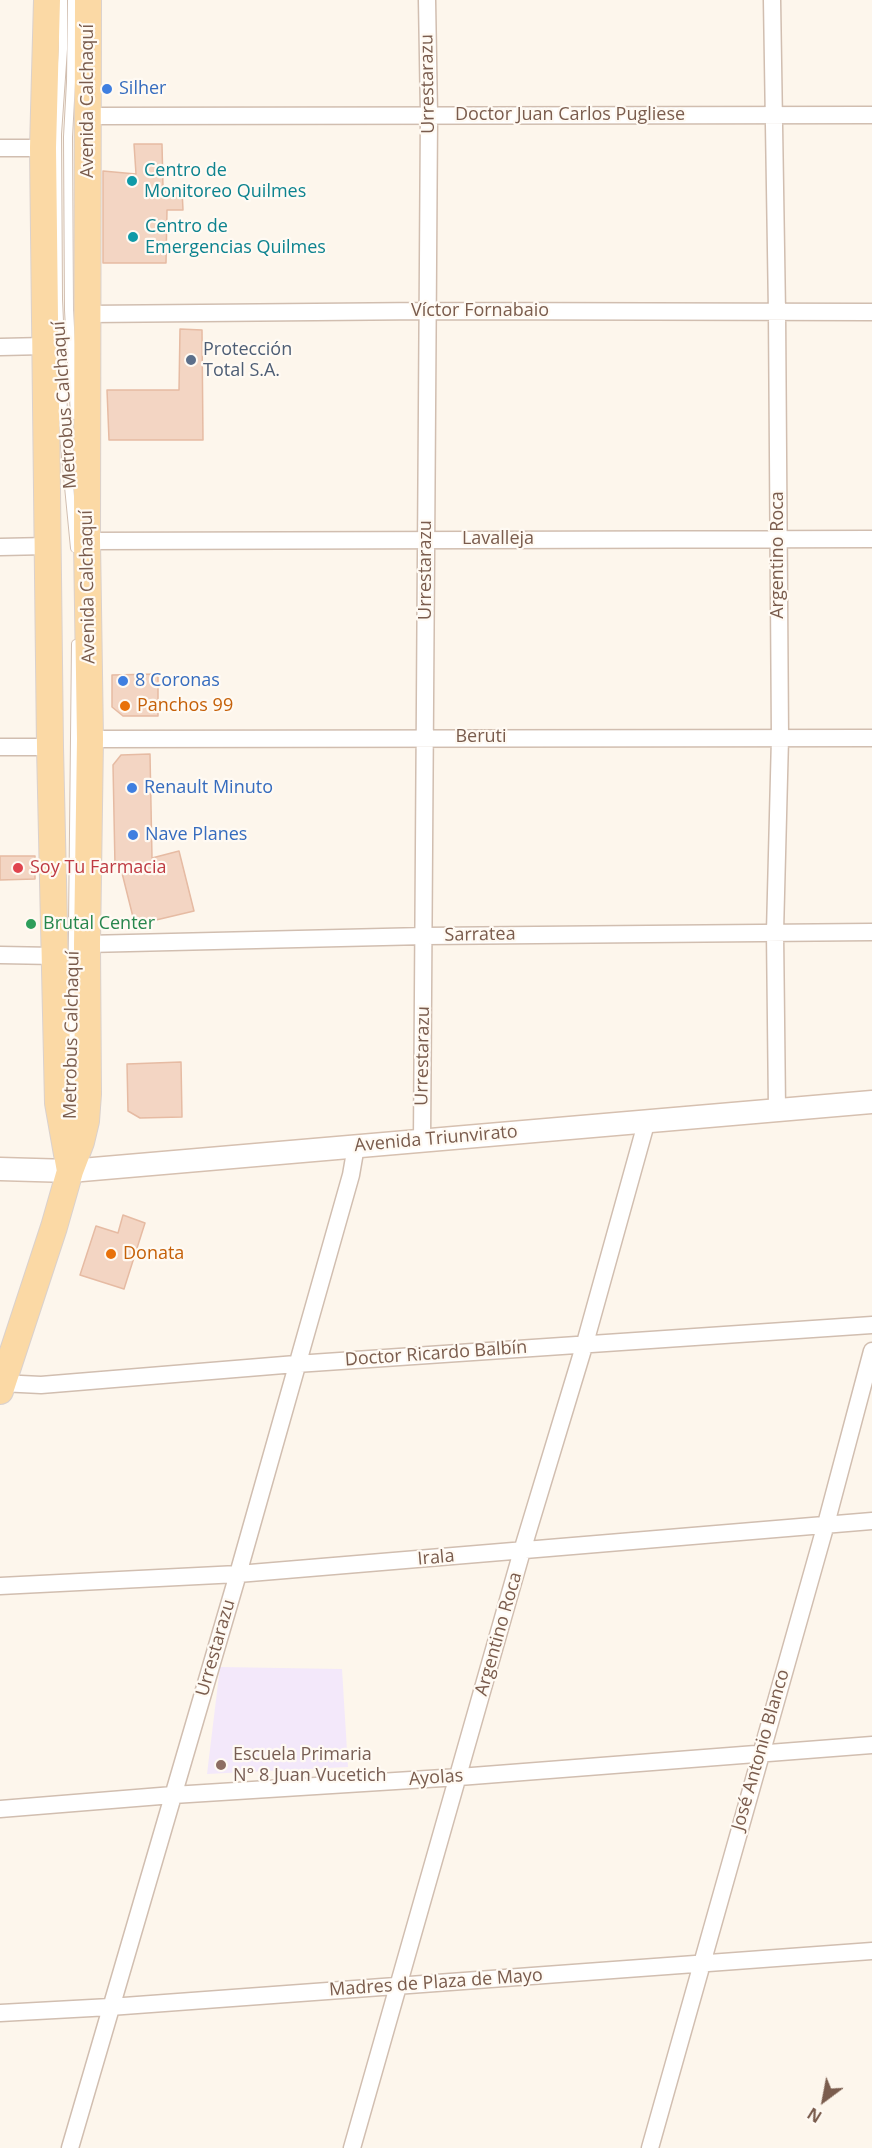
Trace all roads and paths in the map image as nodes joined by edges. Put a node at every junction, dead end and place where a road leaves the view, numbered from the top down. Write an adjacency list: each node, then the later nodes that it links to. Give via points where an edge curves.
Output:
1 (47, 0): 11 (main road, Avenida Calchaquí)
2 (63, 0): 26 (lane, Metrobus Calchaquí, via 57,134 58,299 64,435)
3 (72, 0): 19 (lane, Metrobus Calchaquí, via 69,310)
4 (88, 0): 9 (main road, Avenida Calchaquí)
5 (427, 0): 10 (street, Urrestarazu)
6 (772, 0): 7 (street, Argentino Roca)
7 (773, 114): 8 (street, Doctor Juan Carlos Pugliese); 10 (street, Doctor Juan Carlos Pugliese); 14 (street, Argentino Roca)
8 (872, 115)
9 (88, 116): 10 (street, Doctor Juan Carlos Pugliese); 16 (main road, Avenida Calchaquí)
10 (429, 116): 13 (street, Urrestarazu)
11 (44, 147): 12 (street); 17 (main road, Avenida Calchaquí)
12 (0, 148)
13 (428, 311): 14 (street, Víctor Fornabaio); 16 (street, Víctor Fornabaio); 21 (street, Urrestarazu)
14 (777, 312): 15 (street, Víctor Fornabaio); 22 (street, Argentino Roca)
15 (872, 312)
16 (88, 314): 26 (main road, Avenida Calchaquí)
17 (45, 346): 18 (street); 24 (main road, Avenida Calchaquí)
18 (0, 347)
19 (77, 429)
20 (78, 441): 26 (lane, Metrobus Calchaquí)
21 (426, 538): 22 (street, Lavalleja); 26 (street, Lavalleja); 28 (street, Urrestarazu)
22 (777, 539): 23 (street, Lavalleja); 29 (street, Argentino Roca)
23 (872, 539)
24 (48, 546): 25 (street); 33 (main road, Avenida Calchaquí)
25 (0, 547)
26 (82, 547): 31 (main road, Avenida Calchaquí)
27 (76, 632): 46 (lane, Metrobus Calchaquí)
28 (425, 737): 29 (street, Beruti); 31 (street, Beruti); 36 (street, Urrestarazu)
29 (780, 738): 30 (street, Beruti); 34 (street, Argentino Roca)
30 (872, 738)
31 (90, 739): 37 (main road, Avenida Calchaquí)
32 (0, 747): 33 (street)
33 (50, 747): 39 (main road, Avenida Calchaquí)
34 (775, 932): 35 (street, Sarratea); 36 (street, Sarratea); 41 (street, Argentino Roca)
35 (872, 932)
36 (425, 936): 37 (street, Sarratea); 43 (street, Urrestarazu)
37 (87, 944): 46 (main road, Avenida Calchaquí, via 86,1121)
38 (0, 956): 39 (street)
39 (55, 956): 46 (main road, Avenida Calchaquí, via 58,1103)
40 (872, 1102): 41 (street, Avenida Triunvirato)
41 (777, 1109): 42 (street, Avenida Triunvirato)
42 (647, 1120): 43 (street, Avenida Triunvirato); 48 (street, Argentino Roca)
43 (422, 1140): 44 (street, Avenida Triunvirato)
44 (356, 1146): 46 (street, Avenida Triunvirato); 50 (street, Urrestarazu)
45 (0, 1169): 46 (street, Avenida Triunvirato)
46 (70, 1170): 51 (main road, Avenida Calchaquí)
47 (872, 1325): 48 (street, Doctor Ricardo Balbín)
48 (585, 1343): 50 (street, Doctor Ricardo Balbín); 54 (street, Argentino Roca)
49 (872, 1351): 53 (street, José Antonio Blanco)
50 (296, 1364): 51 (street, Doctor Ricardo Balbín); 55 (street, Urrestarazu)
51 (1, 1386)
52 (872, 1521): 53 (street, Irala)
53 (826, 1524): 54 (street, Irala); 58 (street, José Antonio Blanco)
54 (522, 1551): 55 (street, Irala); 59 (street, Argentino Roca)
55 (238, 1574): 56 (street, Irala); 60 (street, Urrestarazu)
56 (0, 1586)
57 (872, 1745): 58 (street, Ayolas)
58 (760, 1754): 59 (street, Ayolas); 63 (street, José Antonio Blanco)
59 (459, 1777): 60 (street, Ayolas); 64 (street, Argentino Roca)
60 (173, 1795): 61 (street, Ayolas); 65 (street, Urrestarazu)
61 (0, 1809)
62 (872, 1951): 63 (street, Madres de Plaza de Mayo)
63 (700, 1964): 64 (street, Madres de Plaza de Mayo); 69 (street, José Antonio Blanco)
64 (398, 1986): 65 (street, Madres de Plaza de Mayo); 68 (street, Argentino Roca)
65 (110, 2007): 66 (street, Madres de Plaza de Mayo); 67 (street, Urrestarazu)
66 (0, 2013)
67 (70, 2148)
68 (352, 2148)
69 (650, 2148)

